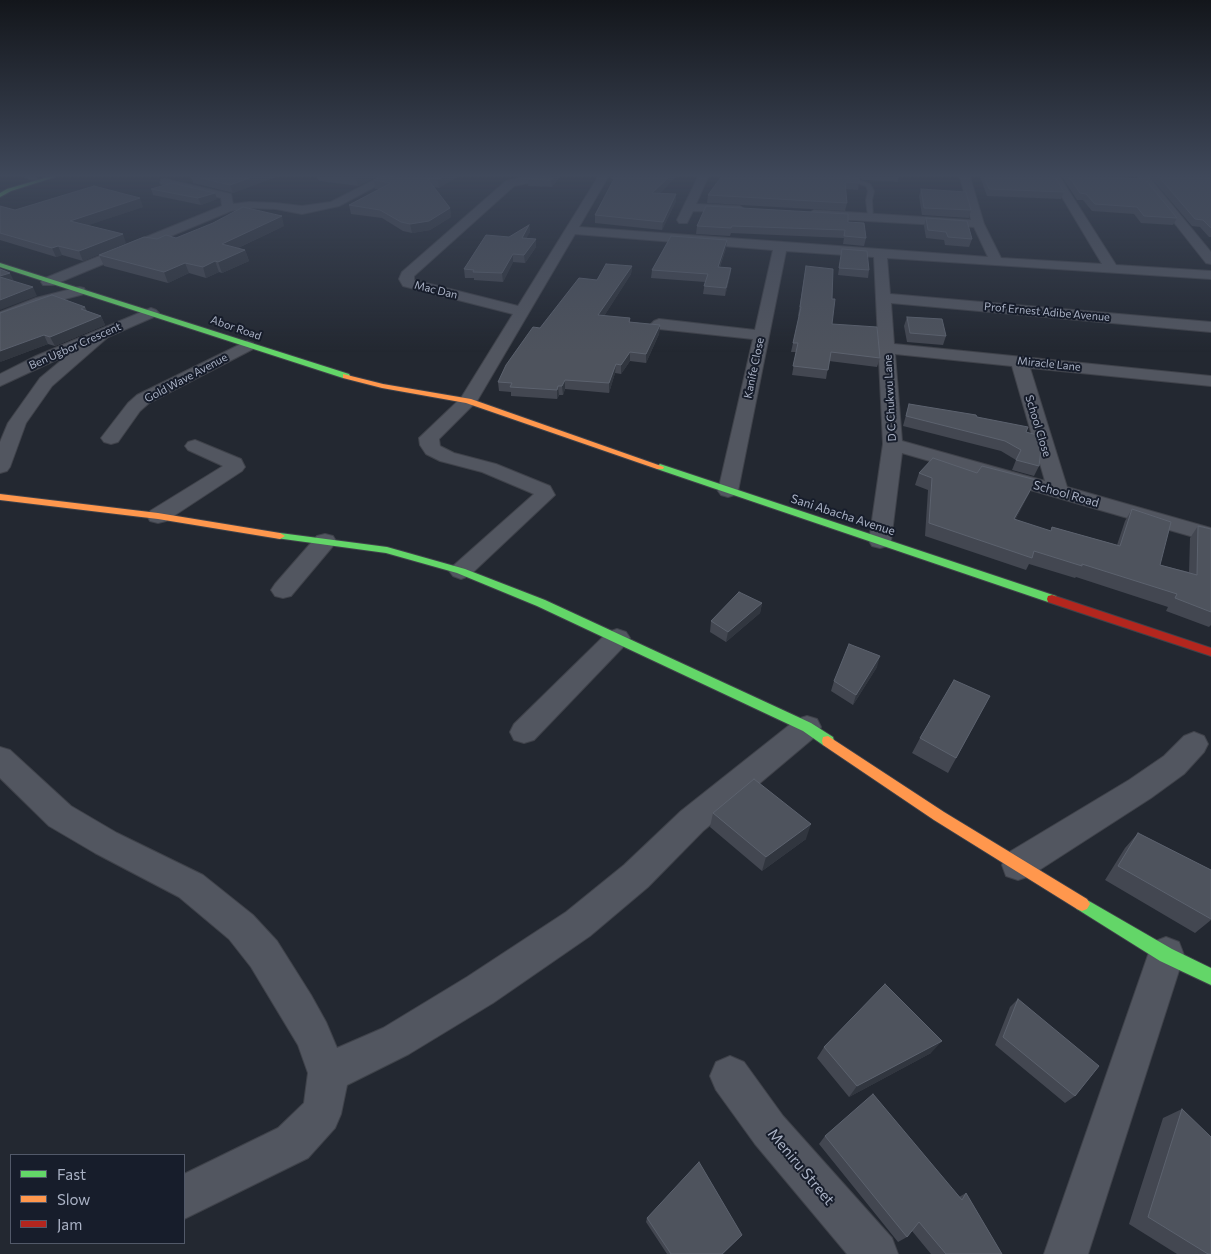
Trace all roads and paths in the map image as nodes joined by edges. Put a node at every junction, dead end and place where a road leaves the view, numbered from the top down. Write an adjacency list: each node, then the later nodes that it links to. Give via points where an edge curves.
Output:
1 (161, 236): 16 (street)
2 (451, 236): 19 (street, Mac Dan, via 407,275 408,283)
3 (567, 236): 19 (street)
4 (649, 236): 8 (street)
5 (984, 236): 11 (street)
6 (1091, 236): 14 (street)
7 (1191, 236): 12 (street)
8 (684, 238): 9 (street)
9 (781, 245): 10 (street); 25 (street, Kanife Close)
10 (880, 254): 11 (street); 18 (street, D C Chukwu Lane)
11 (996, 260): 14 (street)
12 (1211, 260)
13 (0, 265): 16 (street, Abor Road)
14 (1111, 268): 15 (street)
15 (1211, 275)
16 (48, 282): 17 (street, Abor Road)
17 (79, 291): 20 (street, Abor Road); 21 (street)
18 (884, 298): 23 (street, Prof Ernest Adibe Avenue); 27 (street, D C Chukwu Lane)
19 (522, 312): 31 (street)
20 (151, 313): 24 (street, Ben Ugbor Crescent); 26 (street, Abor Road)
21 (0, 317)
22 (659, 324): 25 (street)
23 (1211, 327)
24 (102, 335): 29 (street, Ben Ugbor Crescent); 35 (street, via 46,382 17,423)
25 (761, 335): 37 (street, Kanife Close)
26 (247, 346): 31 (street, Abor Road, via 382,386); 32 (street, Gold Wave Avenue, via 143,400)
27 (887, 348): 28 (street, Miracle Lane); 33 (street, D C Chukwu Lane)
28 (1019, 360): 30 (street, Miracle Lane); 36 (street, School Close)
29 (0, 381)
30 (1211, 381)
31 (468, 401): 37 (street, Sani Abacha Avenue); 43 (street, via 430,438 433,450 522,480 545,494)
32 (110, 438)
33 (893, 444): 36 (street, School Road); 42 (street, D C Chukwu Lane)
34 (195, 446): 39 (street, via 235,466)
35 (0, 467)
36 (1058, 491): 40 (street, School Road)
37 (728, 492): 42 (street, Sani Abacha Avenue)
38 (0, 497): 39 (street)
39 (158, 516): 41 (street, via 268,535)
40 (1211, 535)
41 (325, 541): 43 (street, via 387,550); 44 (street)
42 (880, 541): 46 (street, Sani Abacha Avenue)
43 (461, 571): 45 (street)
44 (283, 590)
45 (617, 638): 47 (street); 48 (street)
46 (1211, 652)
47 (807, 727): 51 (street, via 877,776); 54 (street, via 692,821 636,876 578,924 480,990 396,1040)
48 (524, 732)
49 (1194, 744): 51 (street, via 1174,765 1140,789)
50 (0, 759): 54 (street, via 60,816 190,886 241,927 264,954 298,1008)
51 (1018, 864): 52 (street)
52 (1166, 955): 53 (street); 58 (street)
53 (1211, 977)
54 (328, 1073): 56 (street, via 321,1114 293,1143)
55 (730, 1076): 57 (street, Meniru Street, via 769,1130)
56 (185, 1197)
57 (876, 1254)
58 (1066, 1254)

